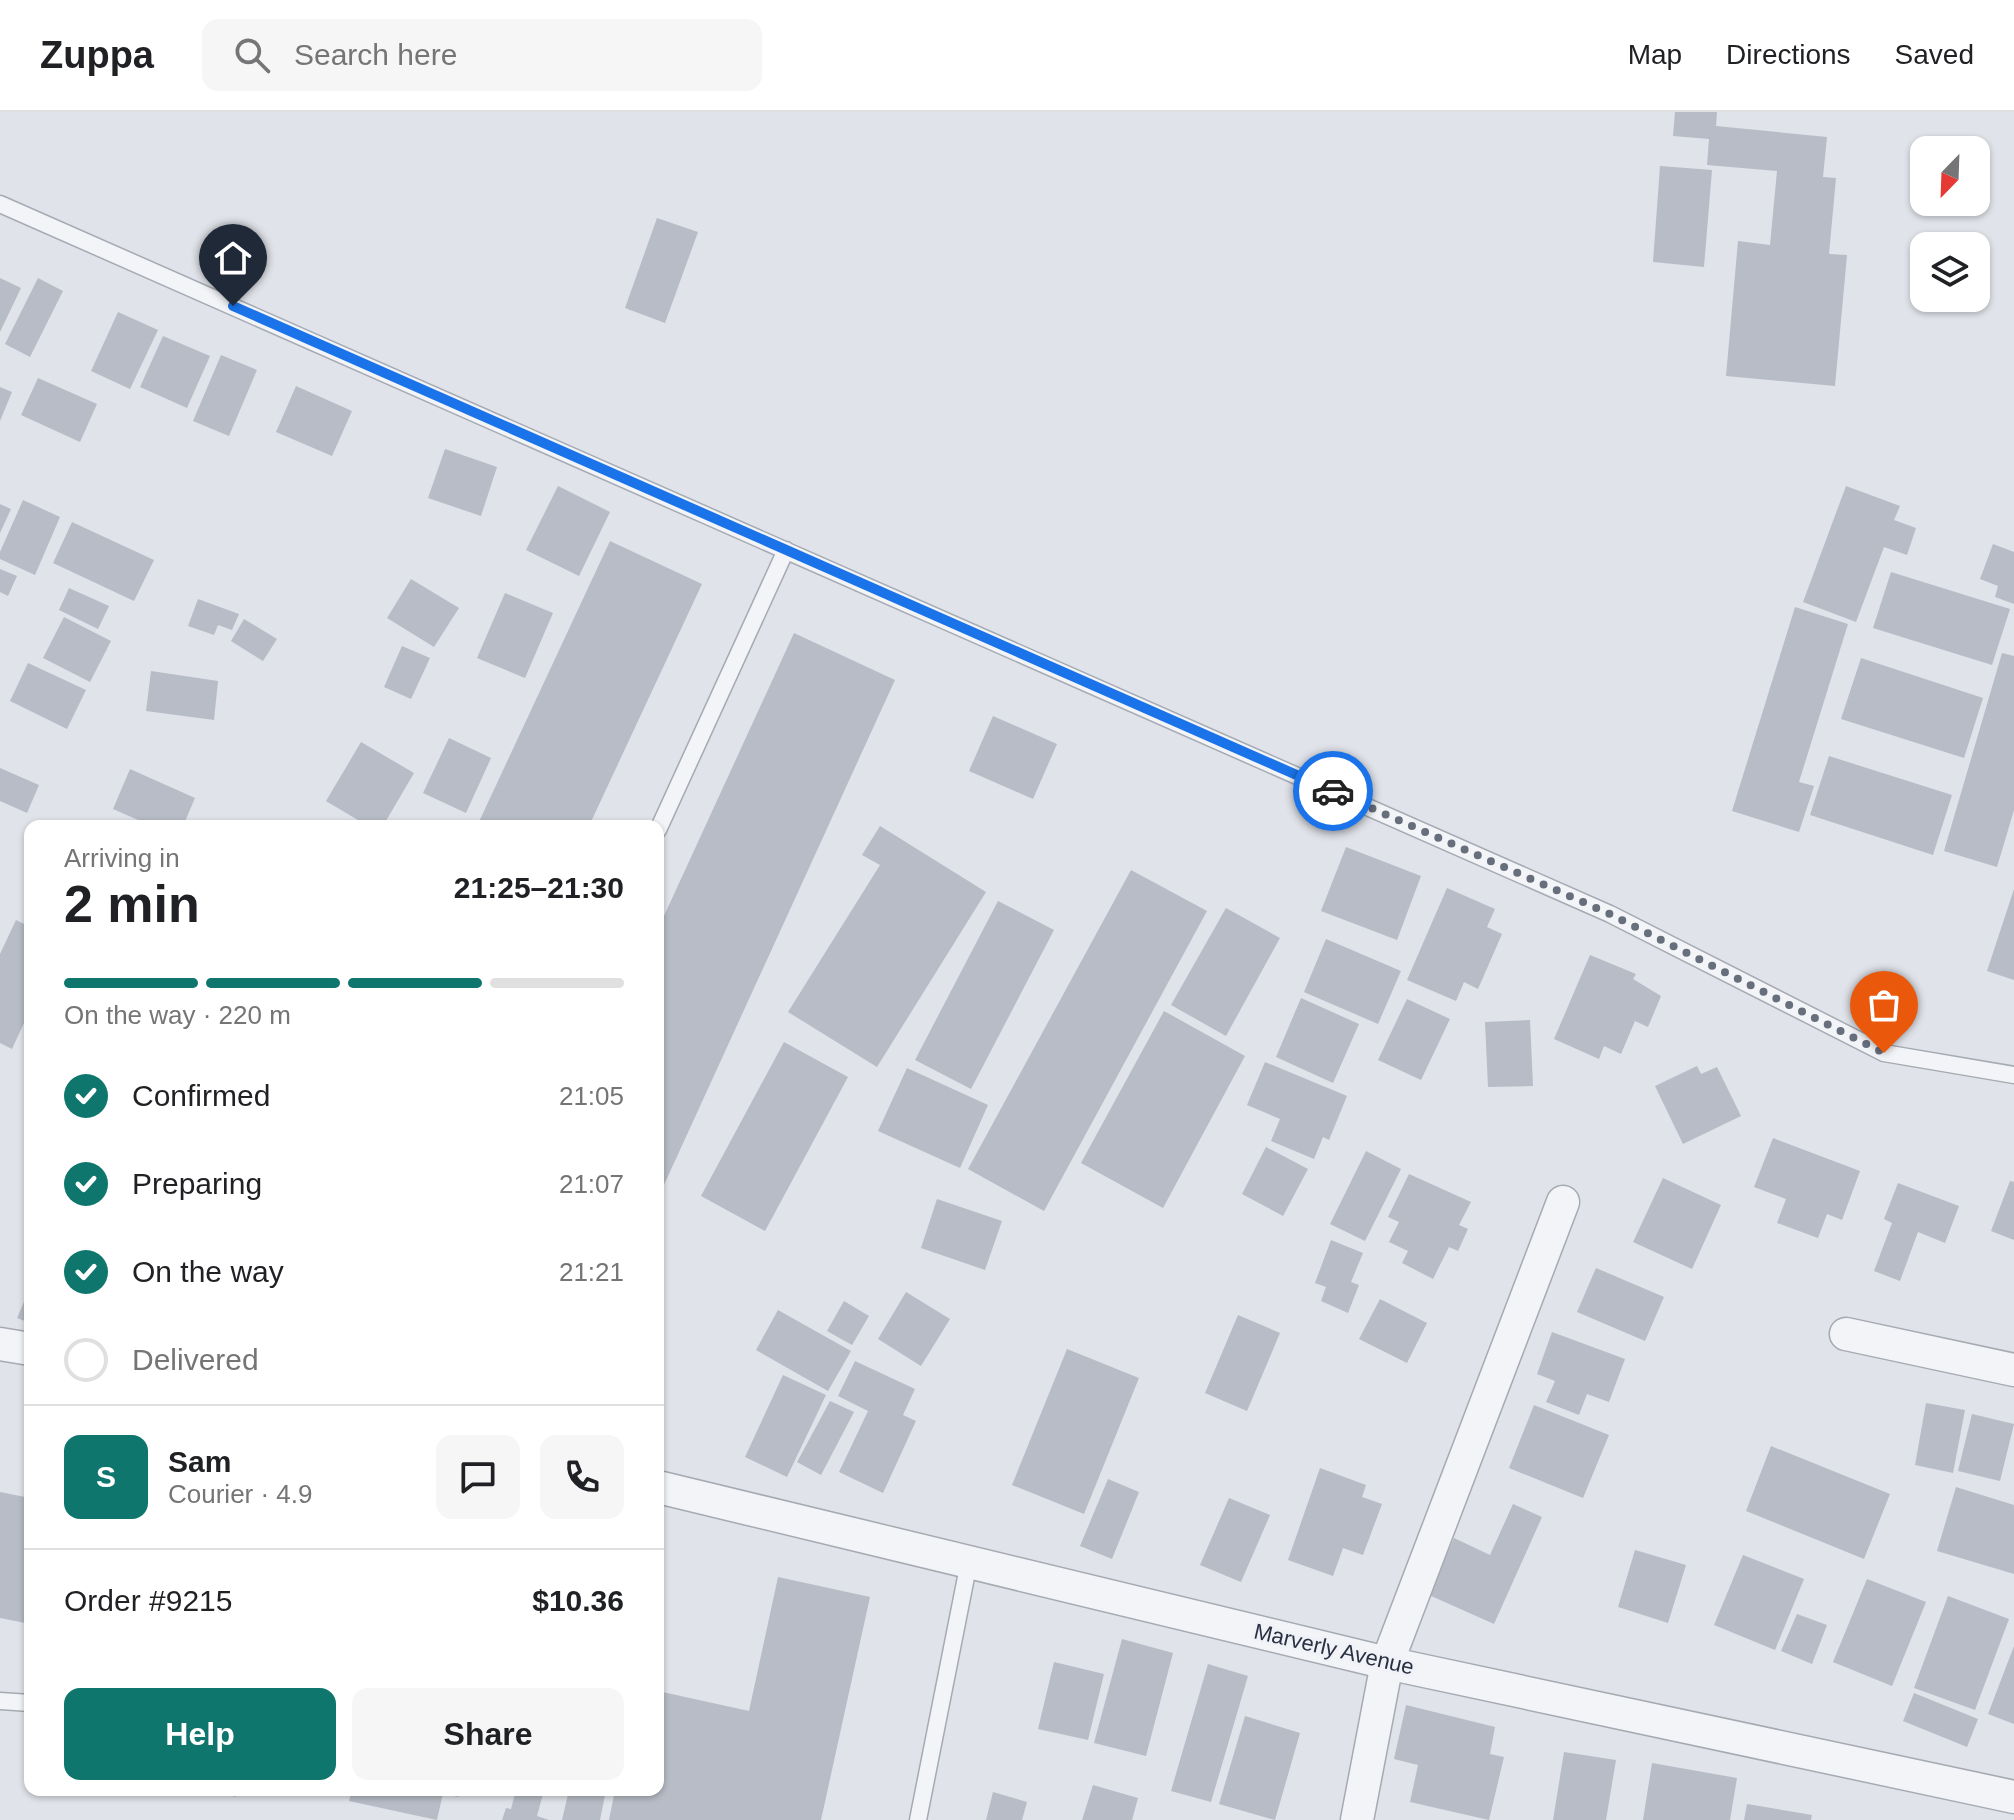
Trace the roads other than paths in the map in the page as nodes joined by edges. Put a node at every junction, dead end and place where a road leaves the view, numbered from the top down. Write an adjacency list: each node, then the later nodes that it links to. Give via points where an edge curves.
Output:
1 (0, 204): 2 (lane)
2 (786, 550): 3 (lane); 4 (lane, via 1610,914 1884,1053)
3 (663, 820)
4 (2014, 1075)
5 (1563, 1202): 12 (street)
6 (1846, 1334): 9 (street)
7 (0, 1344): 8 (street)
8 (24, 1348)
9 (2014, 1370)
10 (664, 1488): 11 (street, Marverly Avenue)
11 (969, 1562): 12 (street, Marverly Avenue); 16 (lane)
12 (1387, 1663): 15 (street, Marverly Avenue); 17 (street)
13 (0, 1701): 14 (lane)
14 (24, 1703)
15 (2014, 1797)
16 (918, 1820)
17 (1357, 1820)

